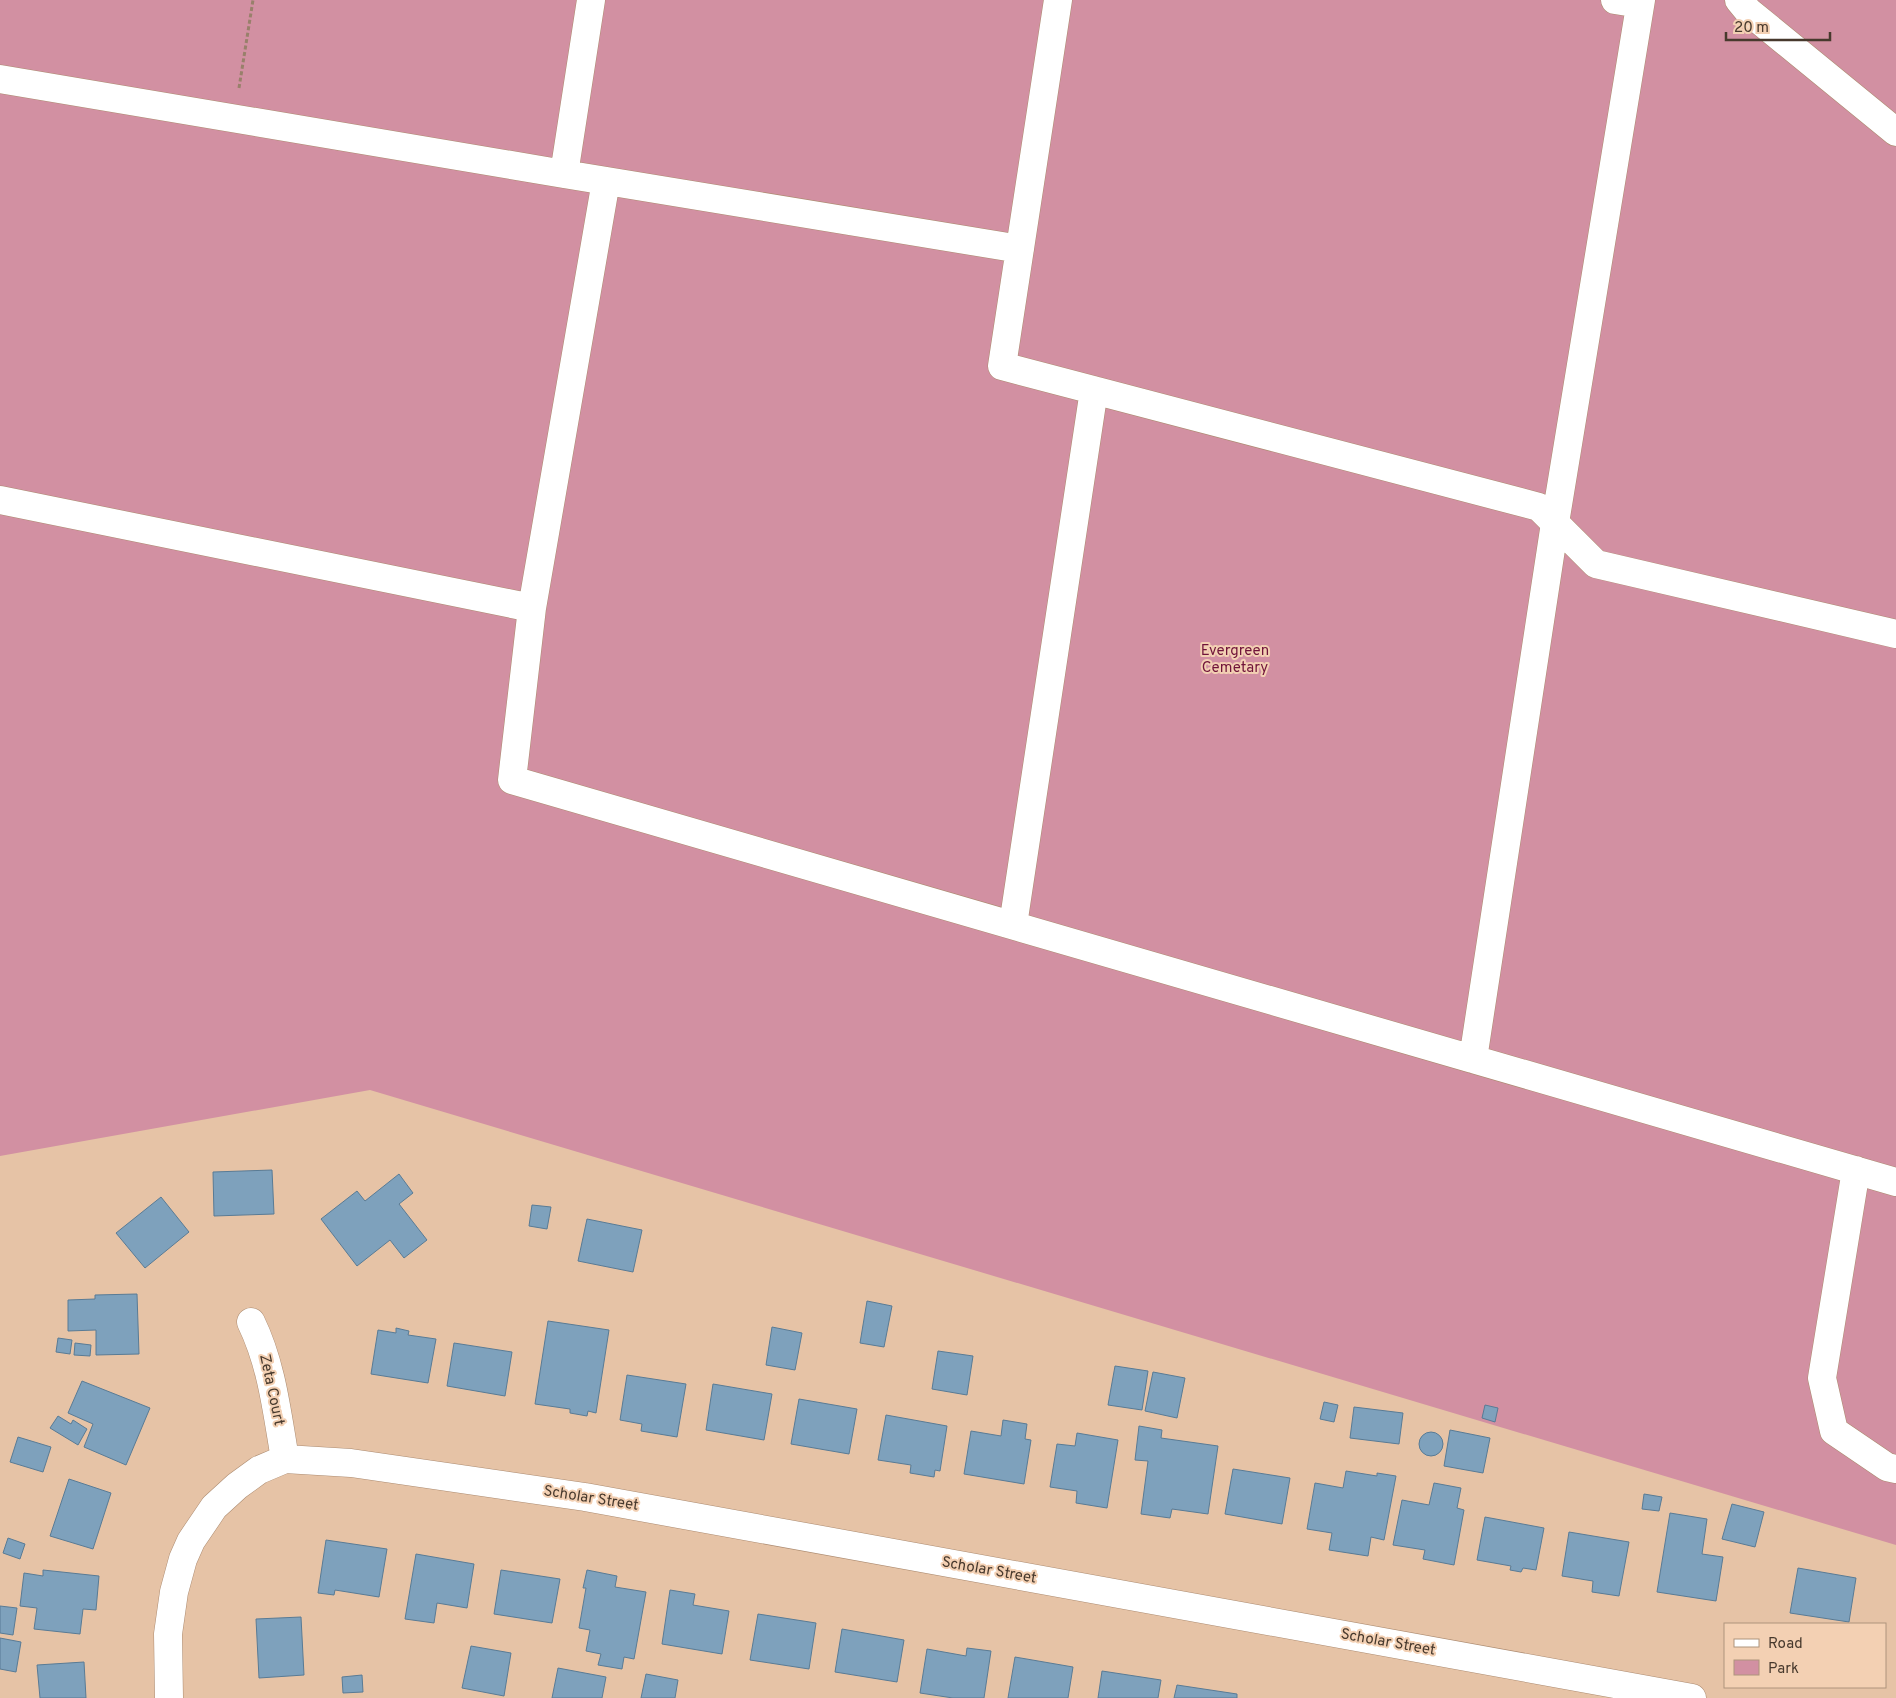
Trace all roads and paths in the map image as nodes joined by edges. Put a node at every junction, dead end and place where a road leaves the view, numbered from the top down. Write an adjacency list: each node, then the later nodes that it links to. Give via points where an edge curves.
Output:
1 (253, 0): 7 (path)
2 (591, 0): 9 (street)
3 (1058, 0): 11 (street)
4 (1739, 0): 8 (street, via 1748,11)
5 (1632, 1): 14 (street)
6 (0, 79): 7 (street)
7 (234, 118): 9 (street)
8 (1896, 132)
9 (564, 174): 10 (street)
10 (606, 181): 11 (street); 15 (street)
11 (1020, 249): 12 (street, via 1002,366)
12 (1094, 390): 14 (street, via 1540,507); 17 (street)
13 (0, 500): 15 (street)
14 (1555, 523): 16 (street, via 1596,564); 18 (street)
15 (532, 608): 17 (street, via 512,780)
16 (1896, 634)
17 (1013, 925): 18 (street)
18 (1473, 1059): 19 (street)
19 (1856, 1170): 20 (street); 23 (street, via 1822,1378 1834,1431 1887,1467)
20 (1896, 1182)
21 (251, 1322): 22 (street, Zeta Court, via 261,1343 272,1386)
22 (285, 1460): 24 (street, via 260,1470 237,1486 214,1508 191,1541 183,1559 170,1617); 25 (street, Scholar Street, via 350,1463 585,1497)
23 (1896, 1469)
24 (168, 1698)
25 (1692, 1698)

